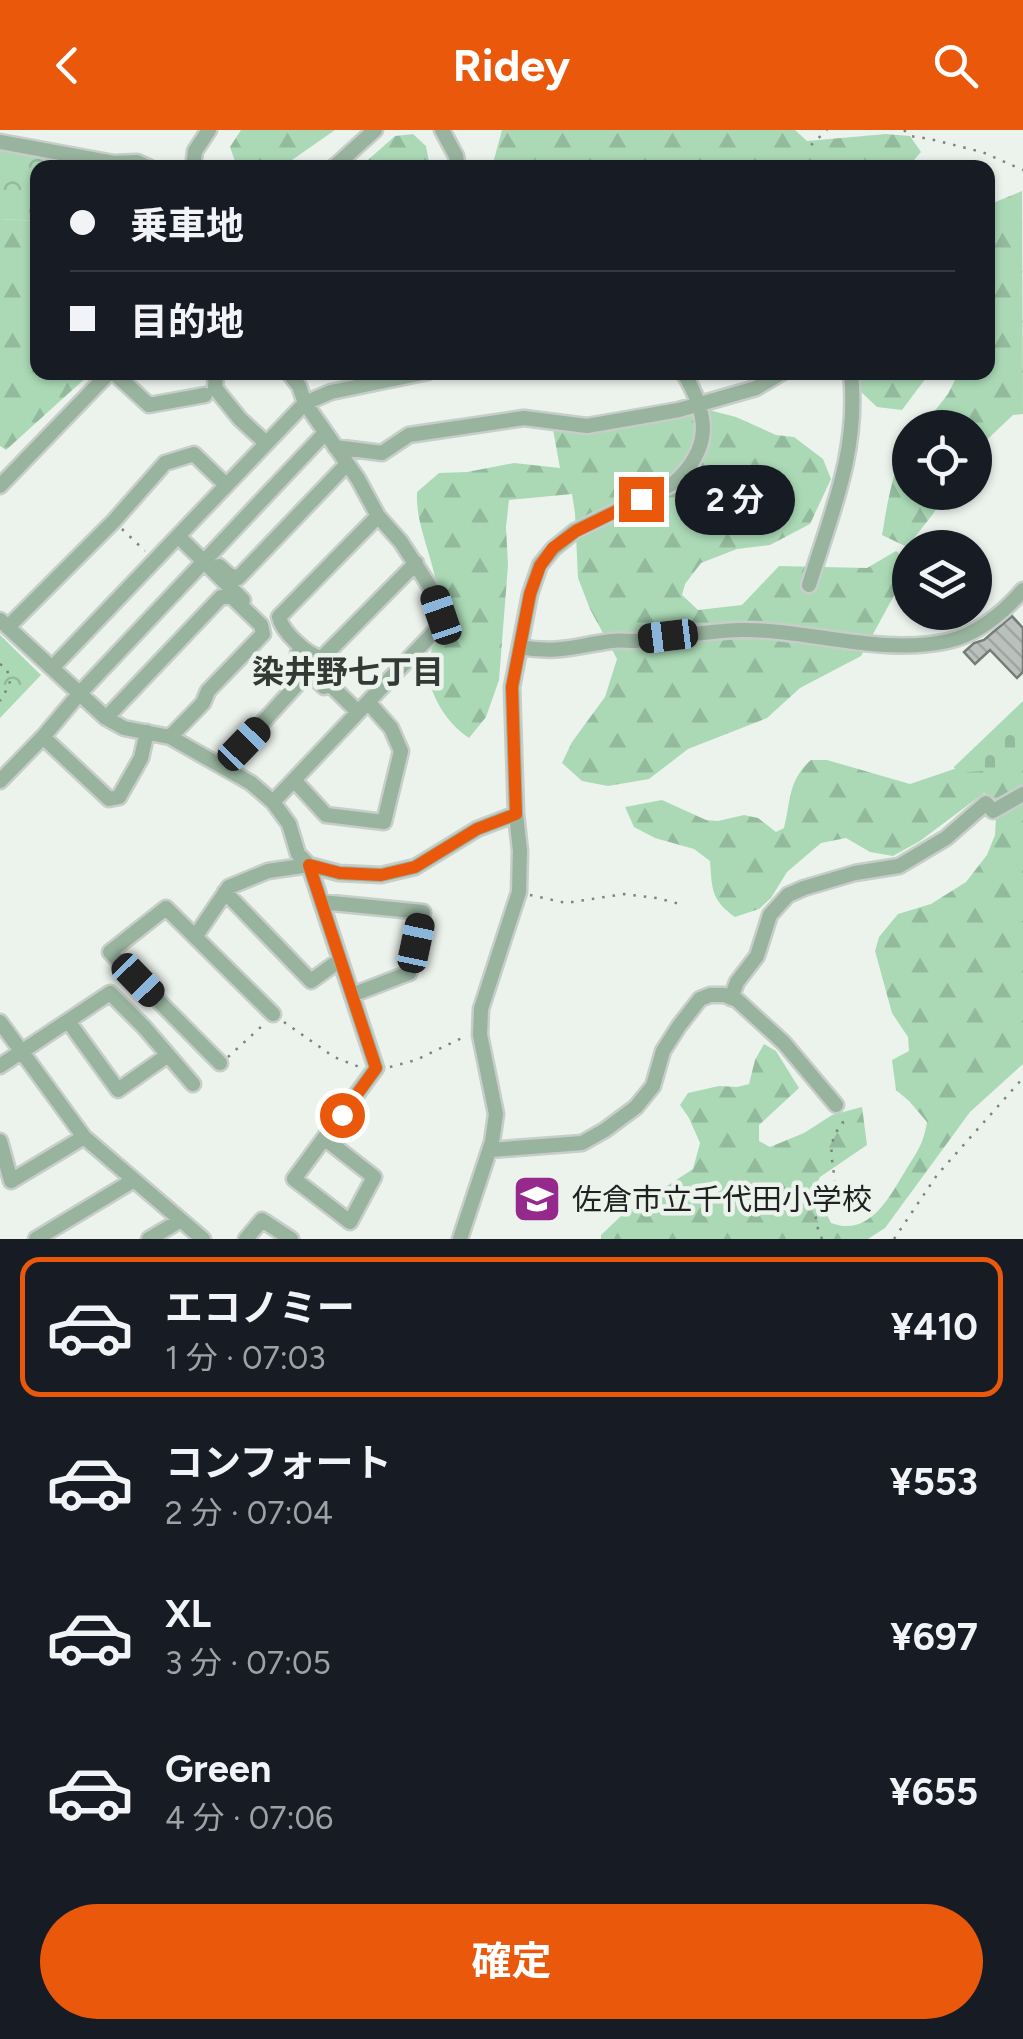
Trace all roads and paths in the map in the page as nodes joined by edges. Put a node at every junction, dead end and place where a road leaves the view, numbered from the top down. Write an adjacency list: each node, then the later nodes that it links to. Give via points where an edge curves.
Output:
1 (209, 130): 9 (street)
2 (375, 130): 10 (street)
3 (442, 130): 11 (street)
4 (827, 130): 7 (path)
5 (904, 130): 12 (path)
6 (0, 142): 8 (street)
7 (811, 145)
8 (98, 160)
9 (194, 160)
10 (342, 160)
11 (457, 160)
12 (1023, 170)
13 (103, 380): 28 (street)
14 (120, 380): 21 (street, via 149,405)
15 (216, 380): 25 (street, via 215,388)
16 (294, 380): 22 (street)
17 (389, 380): 22 (street)
18 (686, 380): 23 (street)
19 (769, 380): 23 (street)
20 (852, 380): 36 (street, via 850,452)
21 (205, 395)
22 (305, 403): 24 (street); 25 (street)
23 (700, 405): 26 (street, via 587,426 524,418 410,435 382,454); 39 (street, via 702,438 686,472 553,548 530,594)
24 (326, 434): 26 (street); 33 (street)
25 (266, 444): 29 (street)
26 (335, 447): 27 (street)
27 (346, 464): 30 (street); 33 (street, via 238,578)
28 (0, 486)
29 (226, 486): 31 (street, via 194,454 165,463); 32 (street)
30 (378, 516): 35 (street); 35 (street, via 279,618 280,626 322,658)
31 (114, 521): 34 (path); 38 (street)
32 (180, 534): 33 (street); 34 (street)
33 (207, 559): 42 (street); 44 (street)
34 (155, 560): 41 (street)
35 (416, 563): 44 (street, via 441,615 437,629)
36 (809, 584)
37 (1023, 590): 39 (street, via 972,633 926,644 745,630 545,652)
38 (4, 623): 41 (street)
39 (520, 647): 54 (street, via 512,687)
40 (0, 664): 43 (path, via 10,684)
41 (52, 668): 42 (street)
42 (79, 694): 45 (street); 48 (street)
43 (0, 701)
44 (360, 710): 49 (street, via 314,677 302,679); 51 (street); 51 (street, via 391,728 401,750 384,822 326,815)
45 (106, 718): 46 (street); 47 (street, via 221,598 232,597 263,634)
46 (146, 732): 47 (street); 48 (street, via 141,758 119,797 109,799)
47 (170, 737): 49 (street)
48 (42, 738): 50 (street)
49 (223, 766): 53 (street)
50 (0, 780)
51 (294, 780): 53 (street)
52 (1023, 794): 63 (street, via 994,811 986,802 900,866 788,895 770,915)
53 (273, 802): 55 (street)
54 (516, 814): 55 (street, via 415,867 381,875); 57 (street)
55 (309, 865): 56 (street, via 268,871); 58 (street)
56 (226, 892): 60 (street); 61 (street, via 311,980)
57 (519, 892): 59 (path, via 566,903 624,894); 67 (street)
58 (321, 902): 61 (street); 62 (street, via 422,912 409,974)
59 (680, 904)
60 (195, 937): 64 (street); 70 (street, via 166,908 110,952)
61 (340, 960): 62 (street)
62 (352, 995): 72 (street)
63 (731, 998): 75 (street, via 784,1043); 79 (street, via 700,999 664,1052 653,1086 582,1144)
64 (274, 1014): 70 (path); 72 (path, via 334,1058)
65 (68, 1020): 68 (street); 69 (street, via 110,994); 69 (street, via 118,1090)
66 (0, 1022): 68 (street)
67 (480, 1028): 72 (path, via 416,1060); 79 (street, via 496,1114)
68 (22, 1050): 71 (street); 76 (street)
69 (168, 1055): 74 (street)
70 (220, 1063)
71 (0, 1066)
72 (376, 1068): 77 (street)
73 (1023, 1078): 89 (path, via 937,1175)
74 (193, 1084)
75 (836, 1105): 88 (path, via 843,1123 831,1148 835,1183 815,1212)
76 (84, 1137): 78 (street, via 11,1181); 80 (street)
77 (324, 1138): 77 (street, via 294,1179 350,1222 374,1177)
78 (0, 1140)
79 (490, 1150): 87 (street)
80 (134, 1180): 81 (street); 82 (street)
81 (182, 1220): 83 (street); 84 (street)
82 (36, 1239)
83 (148, 1239)
84 (203, 1239)
85 (246, 1239): 86 (street, via 262,1220)
86 (291, 1239)
87 (460, 1239)
88 (822, 1239)
89 (894, 1239)

